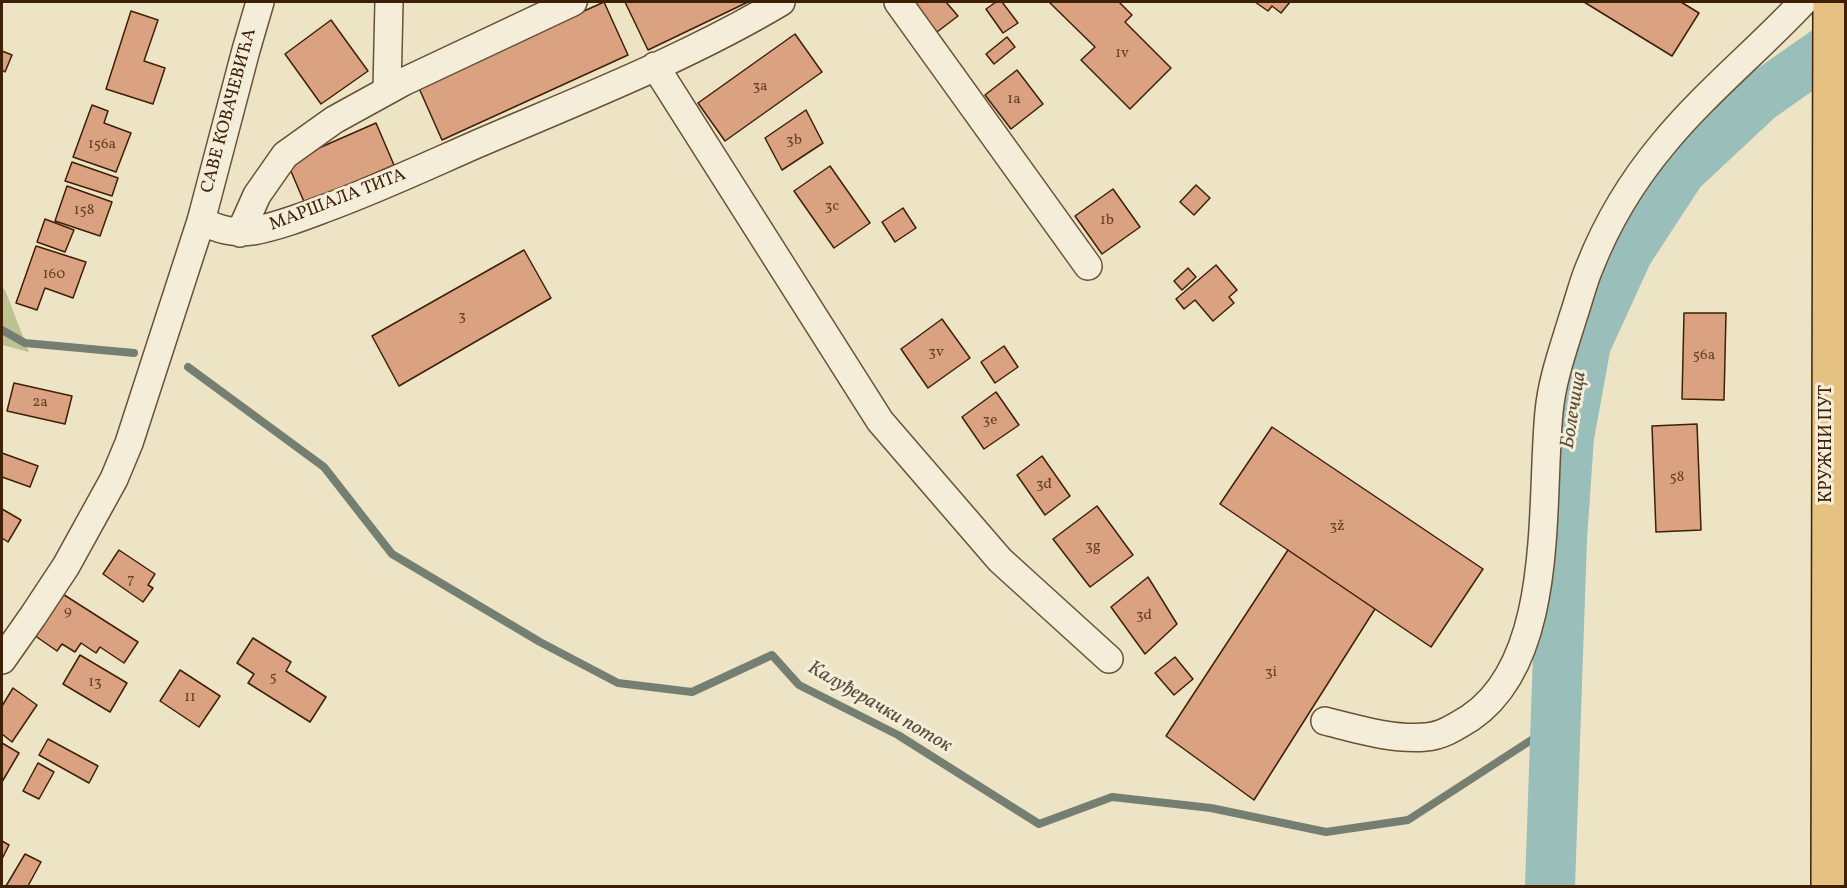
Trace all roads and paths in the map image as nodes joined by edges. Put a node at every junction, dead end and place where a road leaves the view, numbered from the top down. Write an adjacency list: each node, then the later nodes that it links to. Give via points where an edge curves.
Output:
1 (260, 2): 11 (street, САВЕ КОВАЧЕВИЋА)
2 (389, 2): 9 (street)
3 (573, 2): 9 (street)
4 (781, 2): 8 (street, МАРШАЛА ТИТА)
5 (898, 2): 13 (street)
6 (1803, 2): 16 (street, via 1663,144 1634,182 1590,266 1561,356 1550,408 1539,578 1529,626 1520,657 1502,686 1477,713 1452,729 1427,737 1364,731)
7 (1830, 2): 10 (main road, КРУЖНИ ПУТ)
8 (655, 66): 12 (street, МАРШАЛА ТИТА, via 368,192 279,225); 14 (street, via 880,421 1000,560)
9 (387, 90): 12 (street, via 334,120 285,155 257,195)
10 (1834, 106): 17 (main road, КРУЖНИ ПУТ)
11 (201, 221): 12 (street, МАРШАЛА ТИТА, via 222,231); 15 (street, via 114,479 61,574)
12 (240, 233)
13 (1088, 266)
14 (1109, 658)
15 (2, 660)
16 (1325, 721)
17 (1828, 886)

